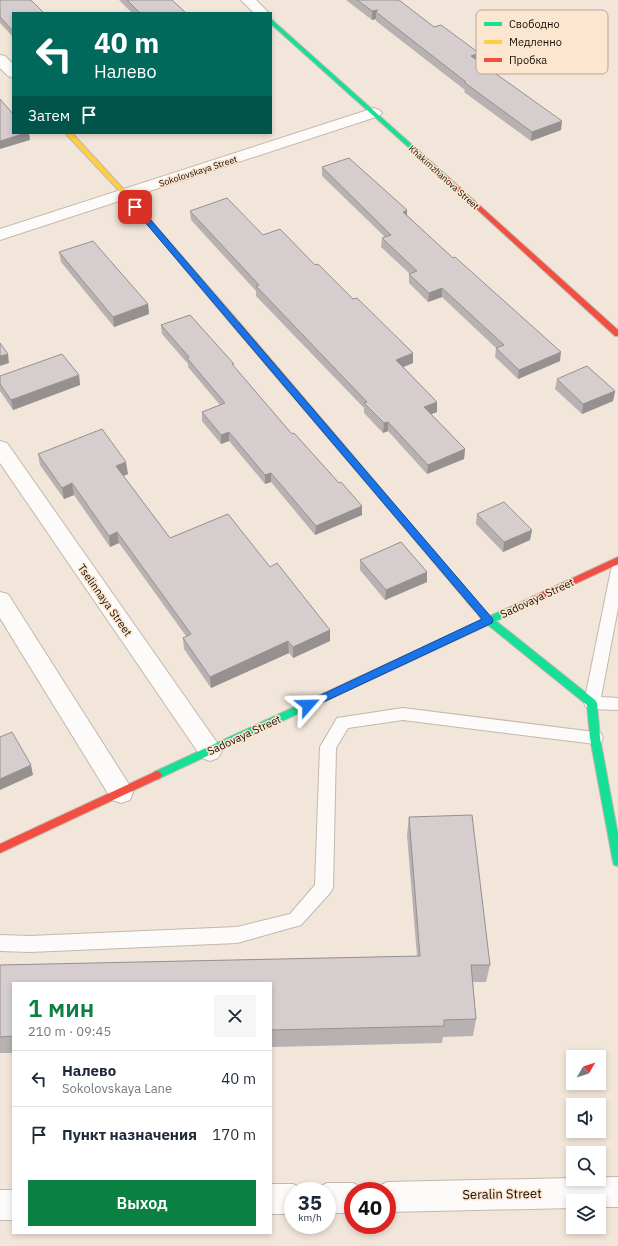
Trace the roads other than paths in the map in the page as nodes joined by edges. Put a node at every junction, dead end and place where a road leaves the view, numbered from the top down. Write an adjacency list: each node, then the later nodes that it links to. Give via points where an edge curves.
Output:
1 (248, 0): 2 (street)
2 (261, 12)
3 (272, 22): 6 (street, Khakimzhanova Street)
4 (0, 59): 5 (street)
5 (12, 72)
6 (374, 114): 8 (street, Sokolovskaya Street); 10 (street, Khakimzhanova Street)
7 (69, 134): 8 (street)
8 (125, 194): 9 (street, Sokolovskaya Street); 15 (street)
9 (0, 235)
10 (618, 334)
11 (0, 448): 19 (street, Tselinnaya Street)
12 (618, 560): 15 (street, Sadovaya Street)
13 (618, 570): 16 (lane)
14 (0, 600): 20 (street)
15 (488, 620): 16 (street); 19 (street, Sadovaya Street)
16 (592, 703): 17 (lane); 18 (street)
17 (618, 704)
18 (595, 738): 21 (street); 24 (lane, via 403,714 343,722 328,748 324,888 295,920 237,935 30,944)
19 (210, 751): 20 (street, Sadovaya Street)
20 (121, 793): 22 (street, Sadovaya Street)
21 (613, 809): 23 (street)
22 (0, 850)
23 (618, 862)
24 (0, 943)
25 (618, 1192): 26 (street, Seralin Street)
26 (396, 1197)
27 (272, 1199): 28 (street)
28 (284, 1199)
29 (0, 1205): 30 (street)
30 (12, 1205)

